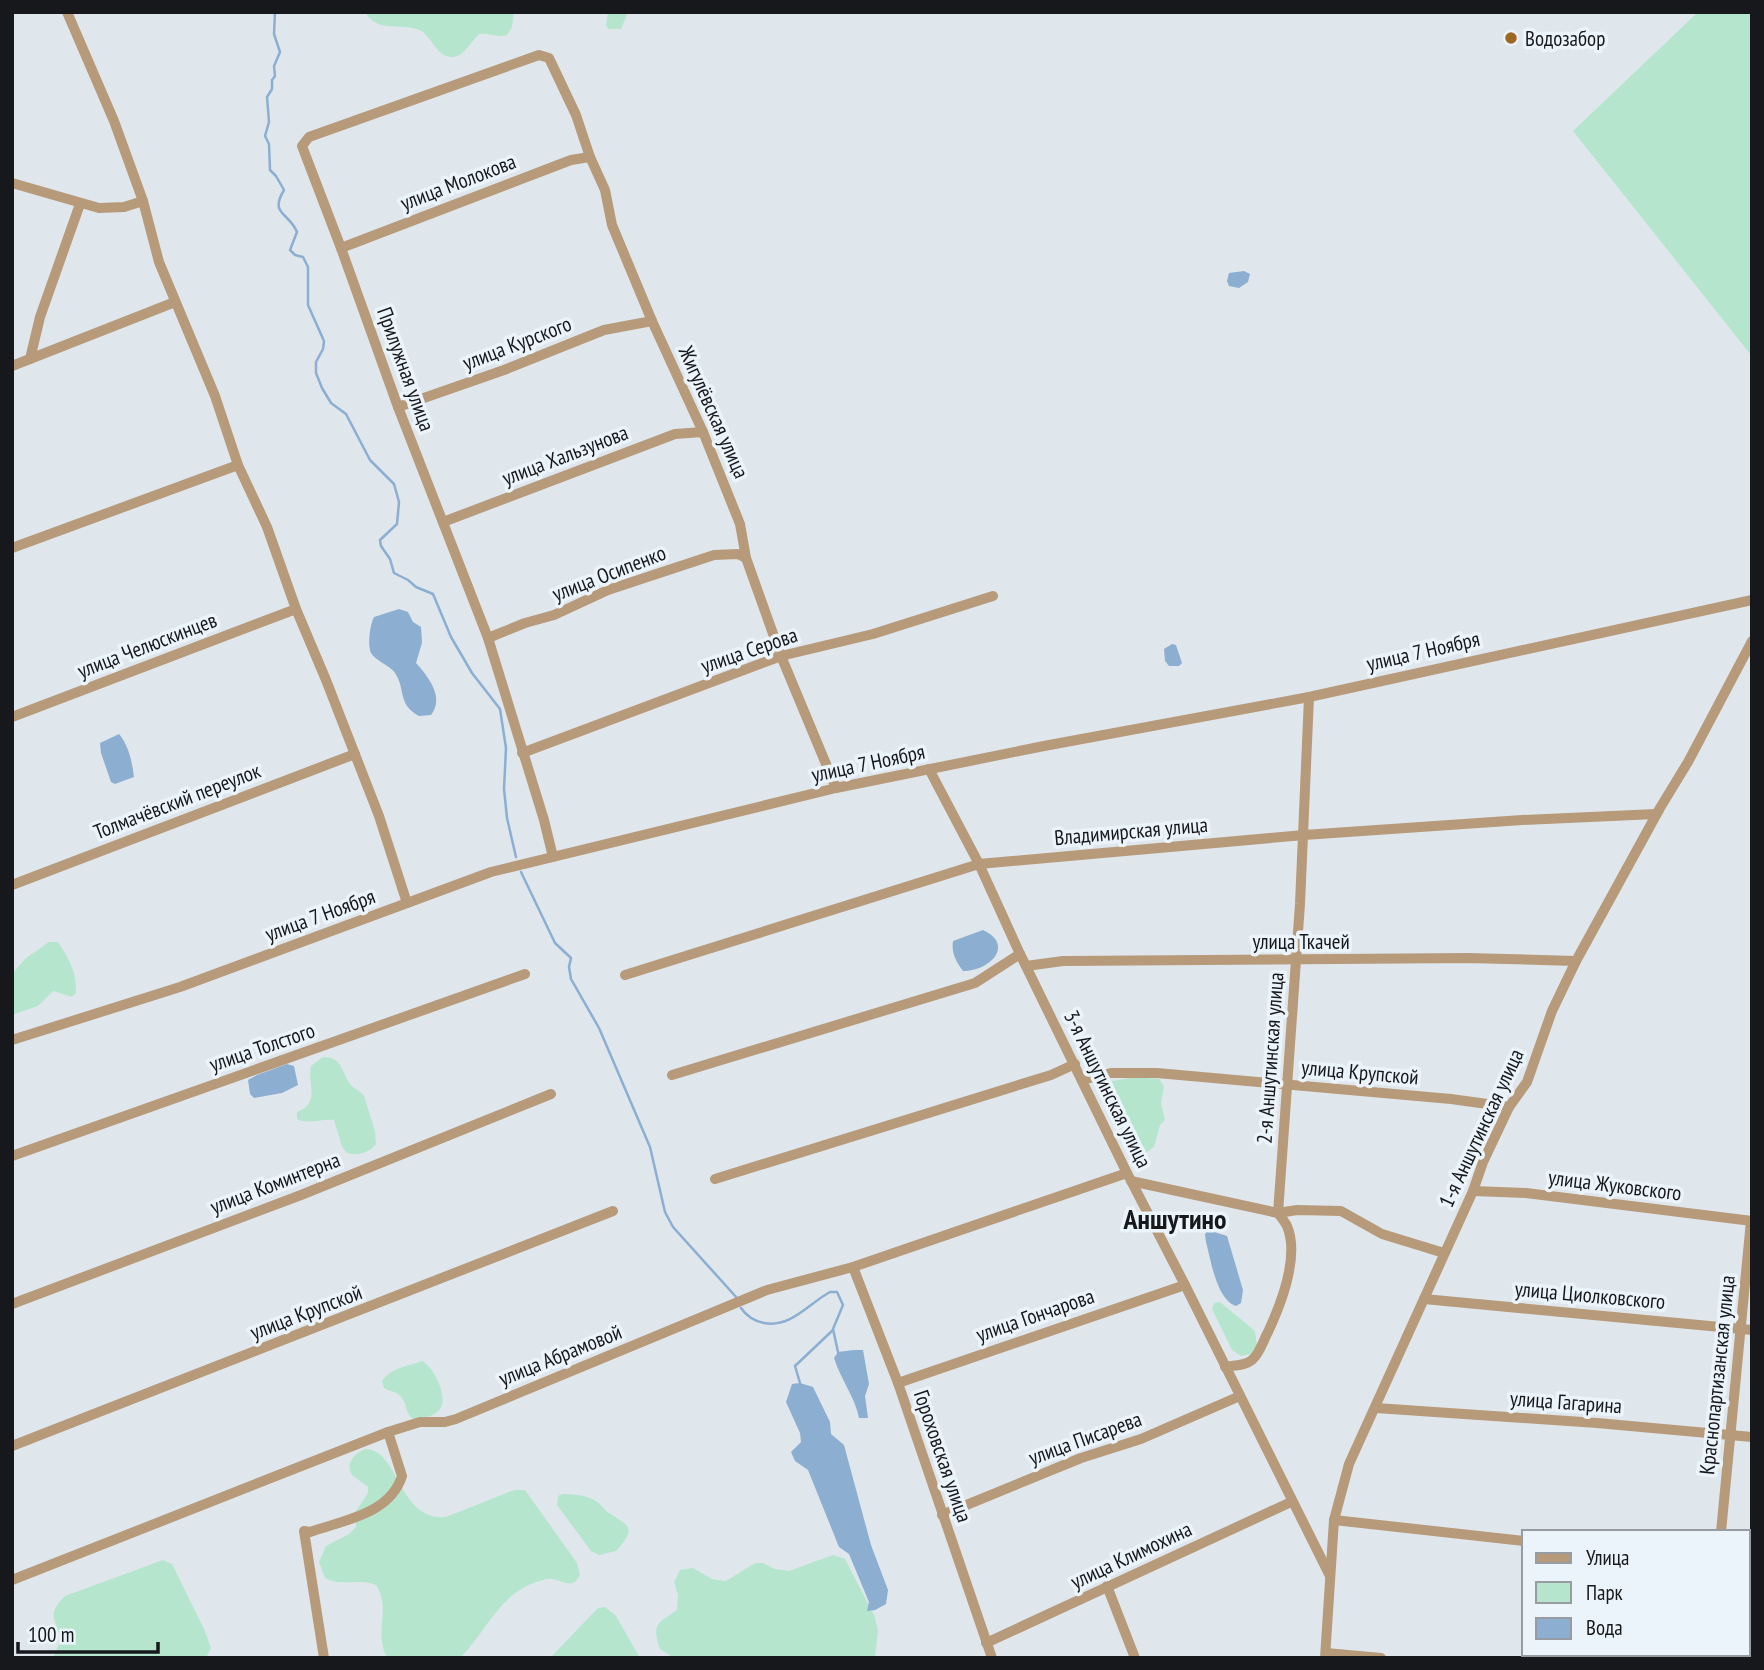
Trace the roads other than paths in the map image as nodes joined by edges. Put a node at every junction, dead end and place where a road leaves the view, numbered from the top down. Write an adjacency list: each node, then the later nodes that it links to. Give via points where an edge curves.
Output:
1 (66, 12): 5 (street)
2 (547, 56): 3 (street, Жигулёвская улица, via 576,115); 7 (street, Прилужная улица, via 539,55 304,141 303,152)
3 (590, 157): 7 (street, улица Молокова, via 571,160); 9 (street, Жигулёвская улица)
4 (12, 183): 6 (street)
5 (143, 201): 6 (street, via 99,208); 8 (street)
6 (80, 204): 10 (street)
7 (341, 248): 12 (street, Прилужная улица)
8 (175, 302): 10 (street); 14 (street)
9 (652, 321): 12 (street, улица Курского, via 604,330); 13 (street, Жигулёвская улица)
10 (30, 359): 11 (street)
11 (12, 366)
12 (398, 407): 15 (street, Прилужная улица)
13 (703, 432): 15 (street, улица Хальзунова, via 682,432); 17 (street, Жигулёвская улица, via 740,524)
14 (238, 465): 16 (street); 20 (street, via 267,527)
15 (443, 522): 21 (street, Прилужная улица)
16 (12, 548)
17 (746, 558): 21 (street, улица Осипенко, via 714,555 608,590); 23 (street, Жигулёвская улица)
18 (993, 596): 23 (street, улица Серова, via 873,634)
19 (1752, 600): 24 (street, улица 7 Ноября)
20 (296, 610): 25 (street, улица Челюскинцев); 27 (street)
21 (488, 639): 26 (street, Прилужная улица)
22 (1752, 641): 30 (street, 1-я Аншутинская улица)
23 (782, 656): 26 (street, улица Серова); 29 (street, Жигулёвская улица)
24 (1309, 697): 28 (street, улица 7 Ноября); 31 (street, 2-я Аншутинская улица)
25 (12, 717)
26 (522, 753): 32 (street, Прилужная улица)
27 (355, 754): 34 (street, Толмачёвский переулок); 35 (street)
28 (929, 769): 29 (street, улица 7 Ноября); 33 (street, 3-я Аншутинская улица)
29 (836, 788): 32 (street, улица 7 Ноября)
30 (1656, 814): 31 (street, Владимирская улица); 38 (street, 1-я Аншутинская улица)
31 (1304, 835): 33 (street, Владимирская улица); 37 (street, 2-я Аншутинская улица)
32 (552, 857): 35 (street, улица 7 Ноября, via 491,872)
33 (979, 864): 36 (street, 3-я Аншутинская улица); 41 (street, Владимирская улица)
34 (12, 885)
35 (407, 903): 42 (street, улица 7 Ноября, via 180,987)
36 (1020, 954): 39 (street, 3-я Аншутинская улица); 44 (street, via 975,983)
37 (1296, 960): 38 (street, улица Ткачей); 39 (street, улица Ткачей, via 1063,961); 46 (street, 2-я Аншутинская улица)
38 (1576, 961): 48 (street, 1-я Аншутинская улица, via 1527,1082)
39 (1026, 966): 43 (street, 3-я Аншутинская улица)
40 (525, 974): 49 (street, улица Толстого)
41 (625, 975)
42 (12, 1040)
43 (1075, 1064): 45 (street, 3-я Аншутинская улица); 51 (street)
44 (672, 1075)
45 (1082, 1080): 46 (street, улица Крупской, via 1140,1072); 50 (street, 3-я Аншутинская улица)
46 (1288, 1086): 48 (street, улица Крупской); 54 (street, 2-я Аншутинская улица)
47 (551, 1094): 60 (street, улица Коминтерна)
48 (1509, 1107): 52 (street, 1-я Аншутинская улица)
49 (12, 1156)
50 (1129, 1177): 54 (street); 57 (street, улица Абрамовой); 58 (street, 3-я Аншутинская улица)
51 (715, 1179)
52 (1473, 1191): 55 (street, улица Жуковского, via 1526,1193); 56 (street, 1-я Аншутинская улица)
53 (613, 1211): 69 (street, улица Крупской)
54 (1278, 1213): 56 (street, via 1341,1211 1382,1234); 62 (street, via 1287,1226 1290,1257 1280,1307 1252,1360)
55 (1752, 1221): 61 (street, Краснопартизанская улица)
56 (1444, 1254): 59 (street, 1-я Аншутинская улица)
57 (853, 1267): 63 (street, Гороховская улица); 66 (street, улица Абрамовой, via 768,1290 456,1419 420,1422)
58 (1185, 1285): 62 (street, 3-я Аншутинская улица); 63 (street, улица Гончарова)
59 (1424, 1299): 61 (street, улица Циолковского); 65 (street, 1-я Аншутинская улица)
60 (12, 1304)
61 (1746, 1330): 67 (street, Краснопартизанская улица)
62 (1226, 1367): 64 (street, 3-я Аншутинская улица)
63 (898, 1383): 71 (street, Гороховская улица)
64 (1240, 1396): 70 (street, 3-я Аншутинская улица); 71 (street, улица Писарева)
65 (1376, 1408): 67 (street, улица Гагарина); 72 (street, 1-я Аншутинская улица, via 1349,1464)
66 (388, 1432): 76 (street, улица Абрамовой); 80 (street, via 402,1476 395,1492 375,1509 304,1531)
67 (1730, 1435): 68 (street, улица Гагарина); 73 (street, Краснопартизанская улица)
68 (1752, 1437)
69 (12, 1446)
70 (1291, 1502): 75 (street, 3-я Аншутинская улица); 77 (street, улица Климохина)
71 (942, 1515): 78 (street, Гороховская улица)
72 (1334, 1520): 74 (street); 75 (street, 1-я Аншутинская улица)
73 (1721, 1530)
74 (1522, 1541)
75 (1329, 1576): 79 (street, 1-я Аншутинская улица)
76 (12, 1580)
77 (1107, 1586): 78 (street, улица Климохина); 82 (street)
78 (986, 1643): 81 (street, Гороховская улица)
79 (1326, 1656): 83 (street)
80 (324, 1658)
81 (992, 1658)
82 (1135, 1658)
83 (1381, 1658)

